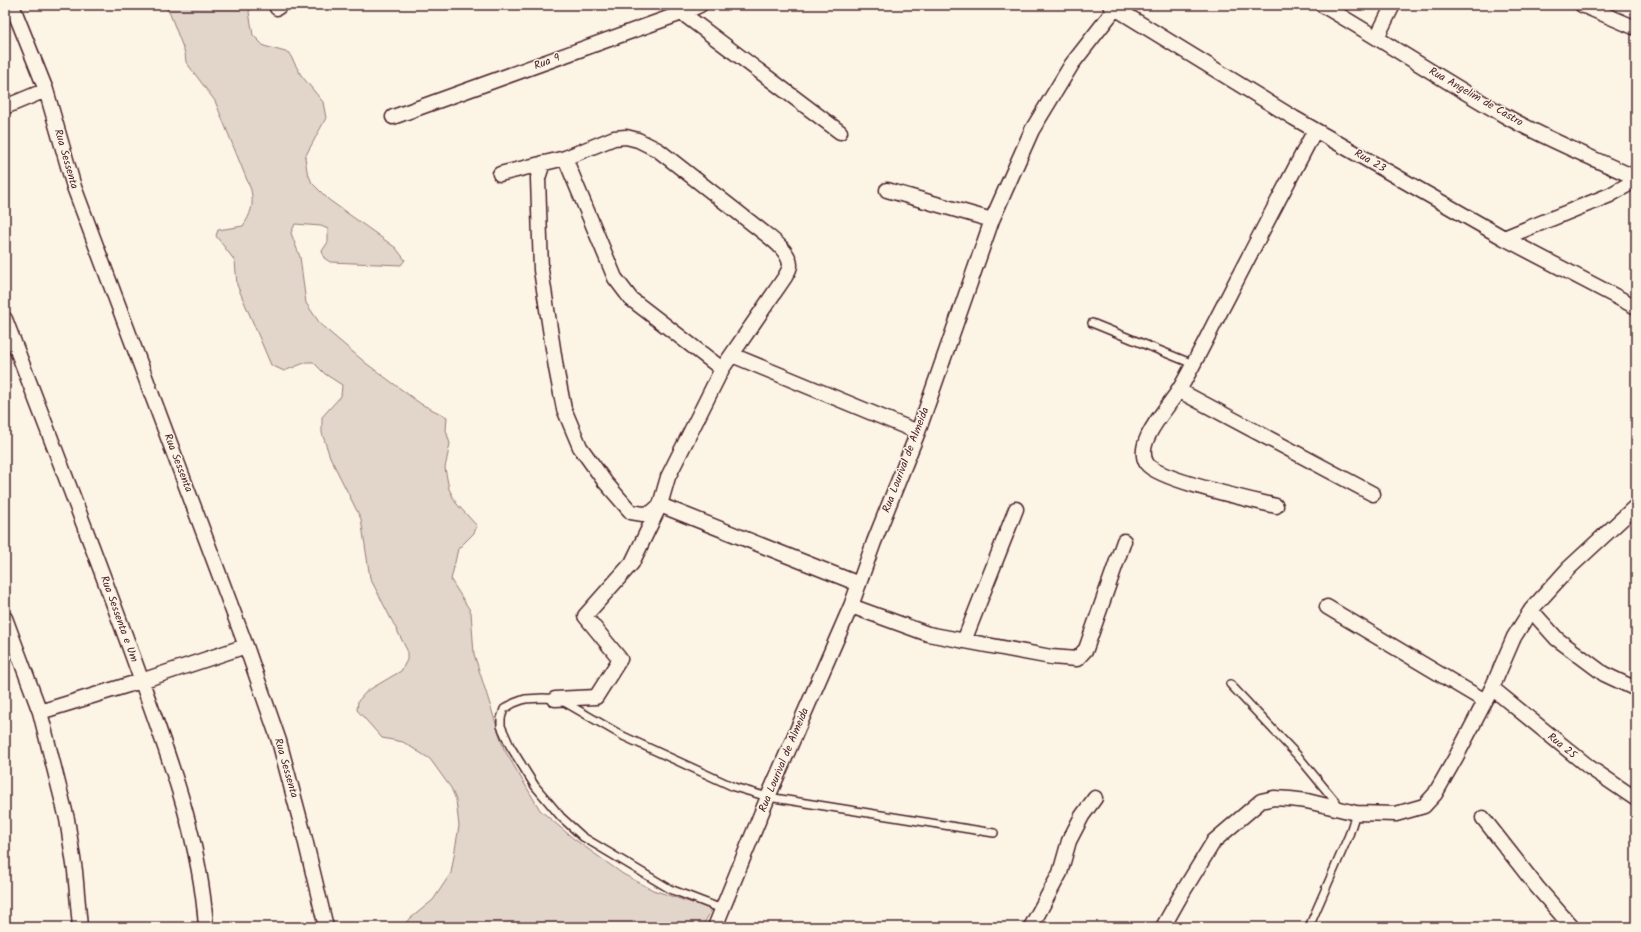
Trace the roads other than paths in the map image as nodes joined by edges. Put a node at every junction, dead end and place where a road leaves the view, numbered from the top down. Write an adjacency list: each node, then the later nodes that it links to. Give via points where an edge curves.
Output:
1 (12, 5): 10 (street, Rua Sessenta)
2 (700, 5): 7 (street, Rua 9)
3 (1322, 5): 9 (street, Rua Angelim de Castro)
4 (1393, 5): 9 (street)
5 (1582, 5): 8 (street)
6 (1114, 6): 13 (street, Rua 23); 20 (street, Rua Lourival de Almeida, via 1072,64 1032,130)
7 (682, 13): 12 (street, Rua 9); 14 (street)
8 (1636, 28)
9 (1377, 37): 18 (street, Rua Angelim de Castro, via 1507,117)
10 (46, 90): 11 (street); 42 (street, Rua Sessenta, via 74,187)
11 (5, 107)
12 (393, 117)
13 (1315, 130): 21 (street, Rua 23); 26 (street)
14 (840, 132)
15 (565, 158): 16 (street); 25 (street, via 614,138 638,140 658,150 780,246 789,268); 27 (street, via 615,278 632,299)
16 (543, 163): 17 (street); 31 (street, via 538,178 541,270 564,409 580,447 624,506 631,512 643,514)
17 (500, 174)
18 (1636, 179): 21 (street, via 1610,195)
19 (887, 190): 20 (street)
20 (992, 220): 29 (street, Rua Lourival de Almeida)
21 (1504, 238): 22 (street, Rua 23)
22 (1636, 307)
23 (5, 319): 43 (street, Rua Sessenta e Um, via 100,566)
24 (1092, 323): 26 (lane)
25 (732, 355): 27 (street); 29 (street)
26 (1193, 364): 28 (street)
27 (722, 369): 31 (street, via 668,477)
28 (1178, 390): 30 (street); 32 (street, via 1146,438 1144,458 1152,469 1171,478)
29 (918, 432): 36 (street, Rua Lourival de Almeida)
30 (1373, 494)
31 (660, 505): 36 (street); 47 (street, via 632,563 585,616 620,659 596,697)
32 (1276, 506)
33 (1636, 506): 39 (street, via 1569,568)
34 (1016, 509): 41 (street)
35 (1124, 541): 41 (street, via 1086,649 1077,659 1051,657)
36 (859, 584): 37 (street, Rua Lourival de Almeida)
37 (851, 606): 41 (street, via 928,634); 50 (street, Rua Lourival de Almeida)
38 (1327, 607): 48 (street)
39 (1531, 610): 45 (street, via 1514,637); 46 (street, via 1557,640 1604,674)
40 (5, 618): 49 (street)
41 (964, 641)
42 (246, 646): 43 (street); 60 (street, Rua Sessenta, via 279,741)
43 (141, 681): 49 (street); 59 (street, Rua Sessenta e Um, via 179,789 197,854)
44 (1230, 684): 53 (lane, via 1298,756)
45 (1492, 688): 48 (street); 52 (street, Rua 25, via 1589,768)
46 (1636, 689)
47 (555, 699): 50 (lane, via 578,709 623,736 705,774 734,787); 57 (lane, via 525,699 504,709 500,718 510,746 535,786 583,837 670,889)
48 (1485, 701): 54 (street, via 1438,788 1424,806 1396,814)
49 (40, 712): 58 (street, via 67,819)
50 (768, 797): 56 (lane); 57 (street, Rua Lourival de Almeida)
51 (1095, 798): 62 (street, via 1069,841 1060,873)
52 (1636, 799)
53 (1342, 809): 54 (street); 63 (street, via 1290,799 1274,798 1261,801 1214,841)
54 (1356, 813): 64 (lane)
55 (1483, 818): 65 (street)
56 (994, 834)
57 (722, 909): 61 (street, Rua Lourival de Almeida)
58 (80, 927)
59 (206, 927)
60 (326, 927)
61 (715, 927)
62 (1032, 927)
63 (1164, 927)
64 (1309, 927)
65 (1572, 927)

